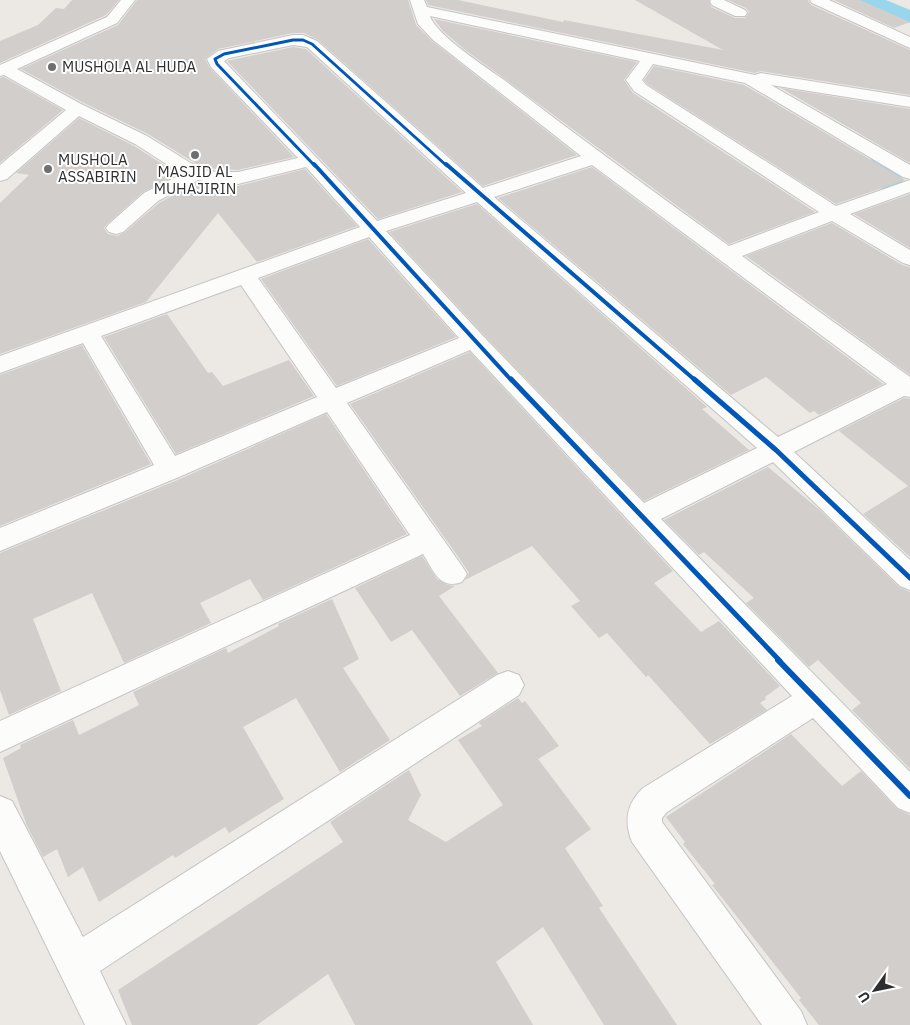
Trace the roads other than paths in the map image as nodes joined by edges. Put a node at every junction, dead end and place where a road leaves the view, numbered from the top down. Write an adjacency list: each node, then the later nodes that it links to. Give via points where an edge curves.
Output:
1 (128, 0): 10 (street, via 112,20)
2 (817, 0): 8 (street)
3 (718, 1): 5 (street)
4 (418, 5): 6 (street); 7 (street, via 425,24)
5 (740, 13)
6 (464, 19): 7 (street); 9 (street)
7 (438, 38): 14 (street)
8 (910, 44)
9 (650, 57): 11 (street); 21 (street, via 634,80 636,85)
10 (3, 70): 13 (street)
11 (737, 75): 12 (street); 17 (street, via 762,84)
12 (910, 102)
13 (77, 109): 16 (street, via 141,140); 18 (street)
14 (595, 158): 20 (street); 24 (street)
15 (310, 160): 16 (street, via 238,178); 20 (street, via 214,62 216,57 293,40 307,41); 23 (street)
16 (196, 174): 22 (street, via 151,197)
17 (910, 174)
18 (0, 175)
19 (910, 186): 21 (street)
20 (480, 195): 23 (street); 32 (street)
21 (834, 213): 24 (street); 25 (street)
22 (116, 228)
23 (373, 229): 26 (street); 28 (street)
24 (726, 254): 30 (street)
25 (910, 259)
26 (246, 276): 27 (street); 31 (street)
27 (88, 333): 29 (street); 33 (street)
28 (474, 340): 31 (street); 34 (street)
29 (0, 365)
30 (908, 387): 32 (street)
31 (332, 399): 33 (street); 35 (street)
32 (776, 450): 34 (street); 38 (street)
33 (170, 470): 36 (street)
34 (641, 517): 40 (street)
35 (428, 539): 37 (street); 41 (street)
36 (0, 540)
37 (452, 574)
38 (910, 578)
39 (508, 685): 44 (street)
40 (816, 698): 42 (street); 46 (street, via 655,800 646,808 643,819 645,829)
41 (0, 738)
42 (910, 796)
43 (0, 813): 44 (street)
44 (76, 964): 45 (street)
45 (106, 1025)
46 (787, 1025)

